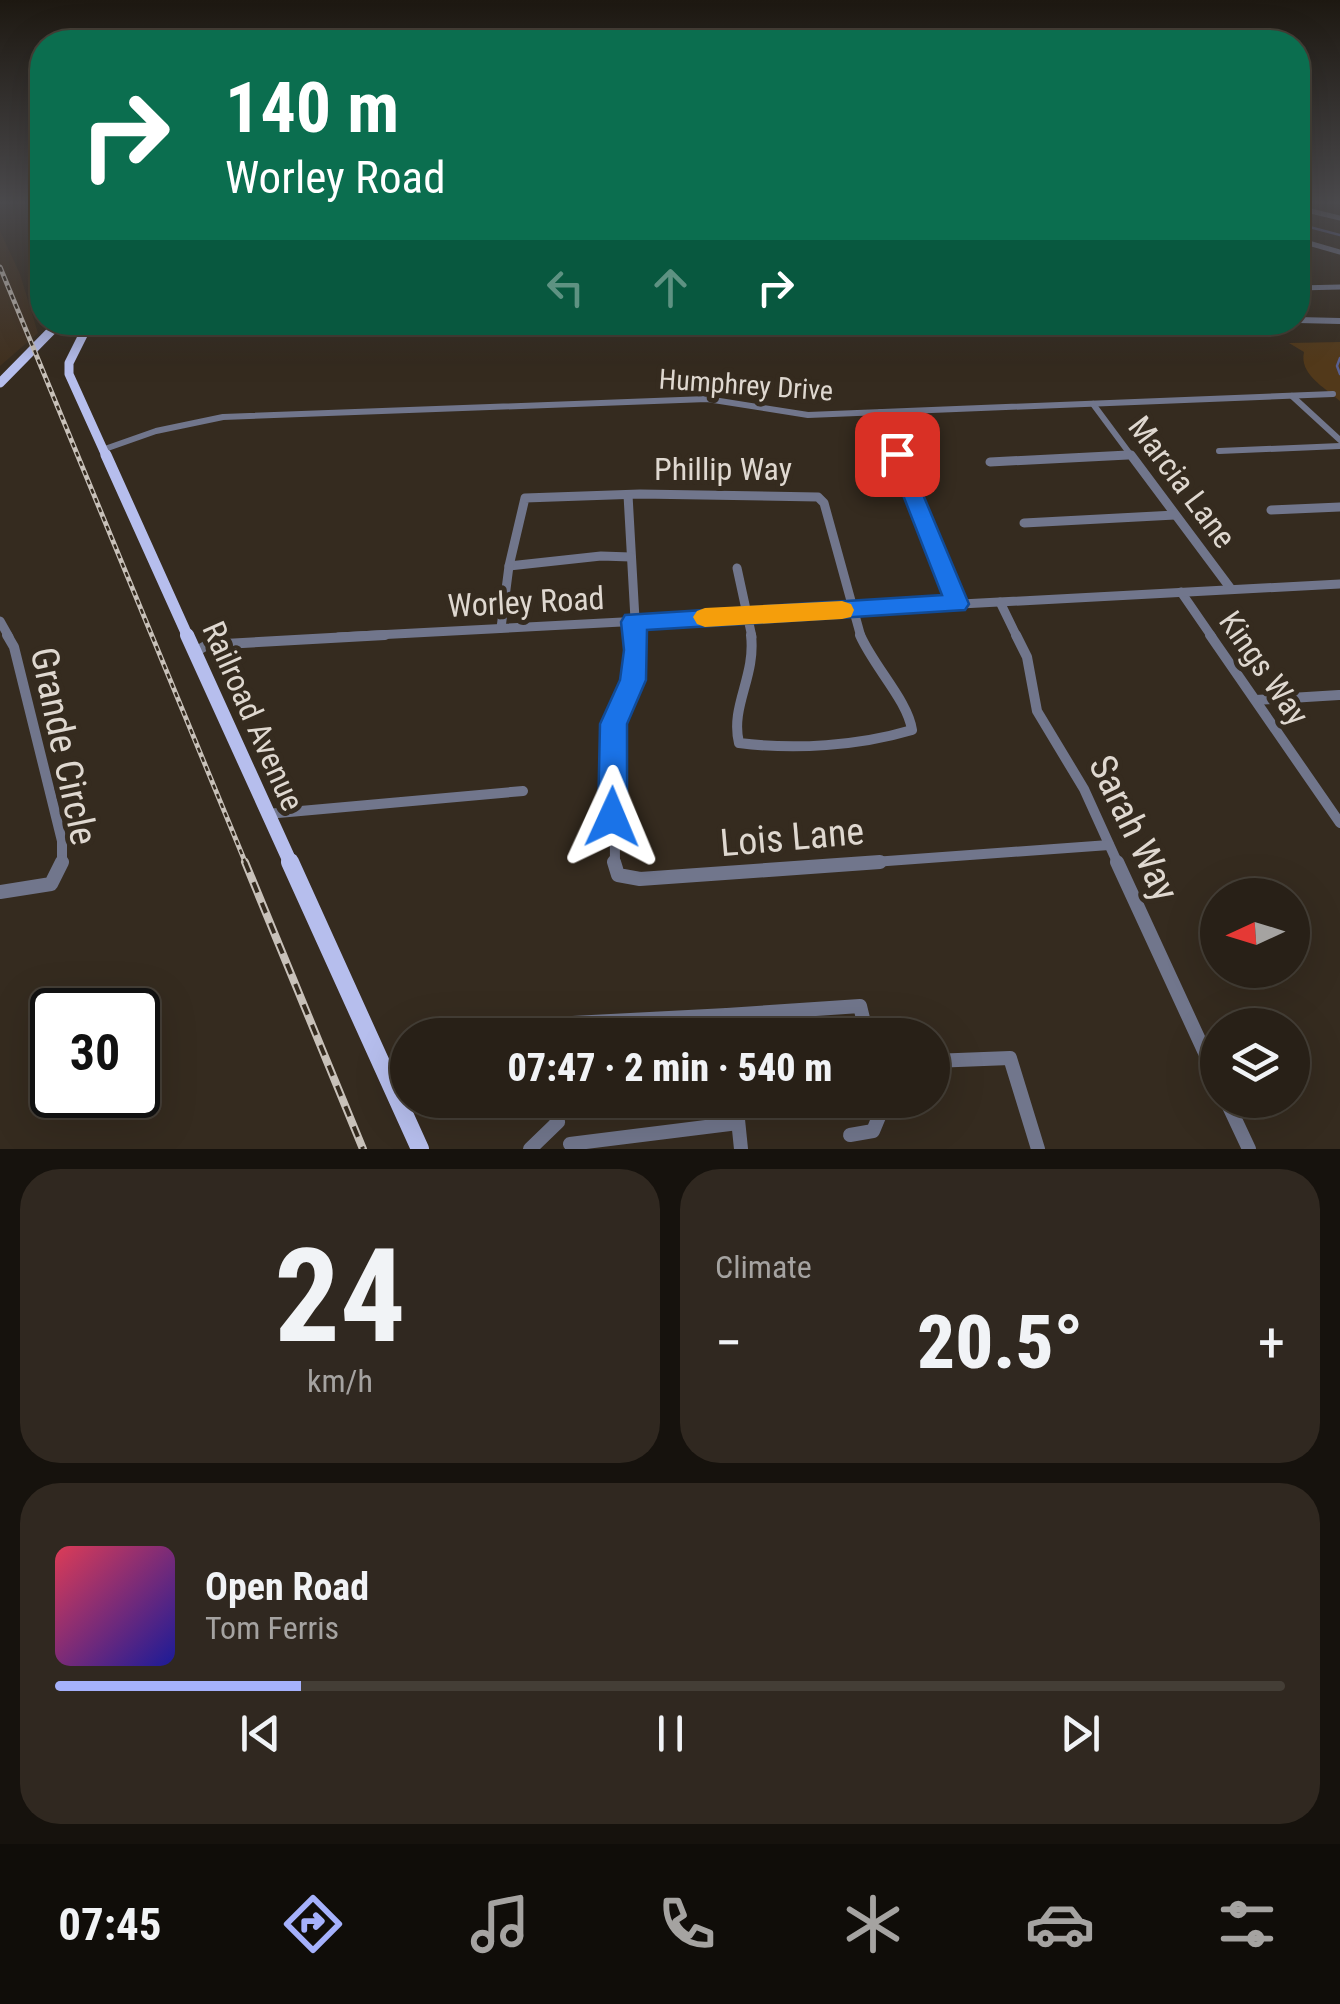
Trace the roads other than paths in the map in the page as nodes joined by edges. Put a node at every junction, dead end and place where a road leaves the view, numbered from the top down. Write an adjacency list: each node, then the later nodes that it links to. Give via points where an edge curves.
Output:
1 (1340, 286): 2 (street)
2 (1310, 287)
3 (1310, 320): 4 (street)
4 (1340, 321)
5 (47, 335): 7 (main road)
6 (83, 335): 13 (main road, Railroad Avenue, via 67,368)
7 (0, 380)
8 (1332, 394): 9 (street, Humphrey Drive)
9 (1292, 396): 10 (street, Humphrey Drive); 12 (street)
10 (1092, 404): 11 (street, Humphrey Drive); 15 (street, Marcia Lane)
11 (880, 412): 13 (street, Humphrey Drive, via 784,413 707,399 223,417); 29 (street)
12 (1340, 443): 14 (street)
13 (102, 450): 35 (main road, Railroad Avenue)
14 (1219, 451)
15 (1130, 455): 16 (street); 20 (street, Marcia Lane)
16 (990, 462)
17 (628, 496): 22 (street); 23 (street, Phillip Way, via 526,498); 30 (street, Phillip Way, via 818,497)
18 (1340, 507): 19 (street)
19 (1272, 510)
20 (1175, 515): 21 (street); 26 (street, Marcia Lane)
21 (1024, 523)
22 (631, 557): 23 (street); 33 (street)
23 (509, 566): 34 (street, Phillip Way)
24 (736, 568): 31 (street)
25 (1340, 584): 26 (street, Worley Road)
26 (1231, 589): 27 (street, Worley Road)
27 (1181, 592): 28 (street, Worley Road); 37 (street, Kings Way)
28 (1000, 602): 29 (street, Worley Road); 41 (street, Sarah Way, via 1027,657 1037,712)
29 (957, 604): 30 (street, Worley Road)
30 (854, 610): 31 (street, Worley Road); 31 (street, via 879,673 911,715 912,730 898,736 738,743 736,712 753,663)
31 (745, 615): 33 (street, Worley Road)
32 (0, 621): 42 (street, Grande Circle, via 14,647 62,841 62,864)
33 (634, 622): 34 (street, Worley Road); 41 (street, Lois Lane, via 633,680 614,724 612,853 618,875 640,879)
34 (501, 628): 35 (street, Worley Road, via 208,645)
35 (195, 652): 39 (main road, Railroad Avenue)
36 (1339, 696): 37 (street)
37 (1256, 700): 40 (street, Kings Way)
38 (523, 791): 39 (street)
39 (267, 814): 59 (main road, Railroad Avenue)
40 (1340, 822)
41 (1109, 844): 49 (street, Sarah Way)
42 (51, 884): 43 (street, Grande Circle); 44 (street, Grande Circle)
43 (0, 892)
44 (60, 896)
45 (727, 1015): 46 (street); 47 (street); 48 (street, via 860,1006)
46 (669, 1018)
47 (727, 1018)
48 (862, 1018)
49 (1200, 1042)
50 (950, 1060): 62 (street, via 1010,1058)
51 (556, 1118): 55 (street)
52 (738, 1118): 56 (street)
53 (879, 1118): 57 (street, via 873,1131)
54 (1234, 1118): 63 (street)
55 (558, 1122): 58 (street); 60 (street)
56 (738, 1124): 58 (street); 61 (street)
57 (850, 1135)
58 (571, 1147)
59 (420, 1149)
60 (530, 1149)
61 (741, 1149)
62 (1038, 1149)
63 (1248, 1149)

